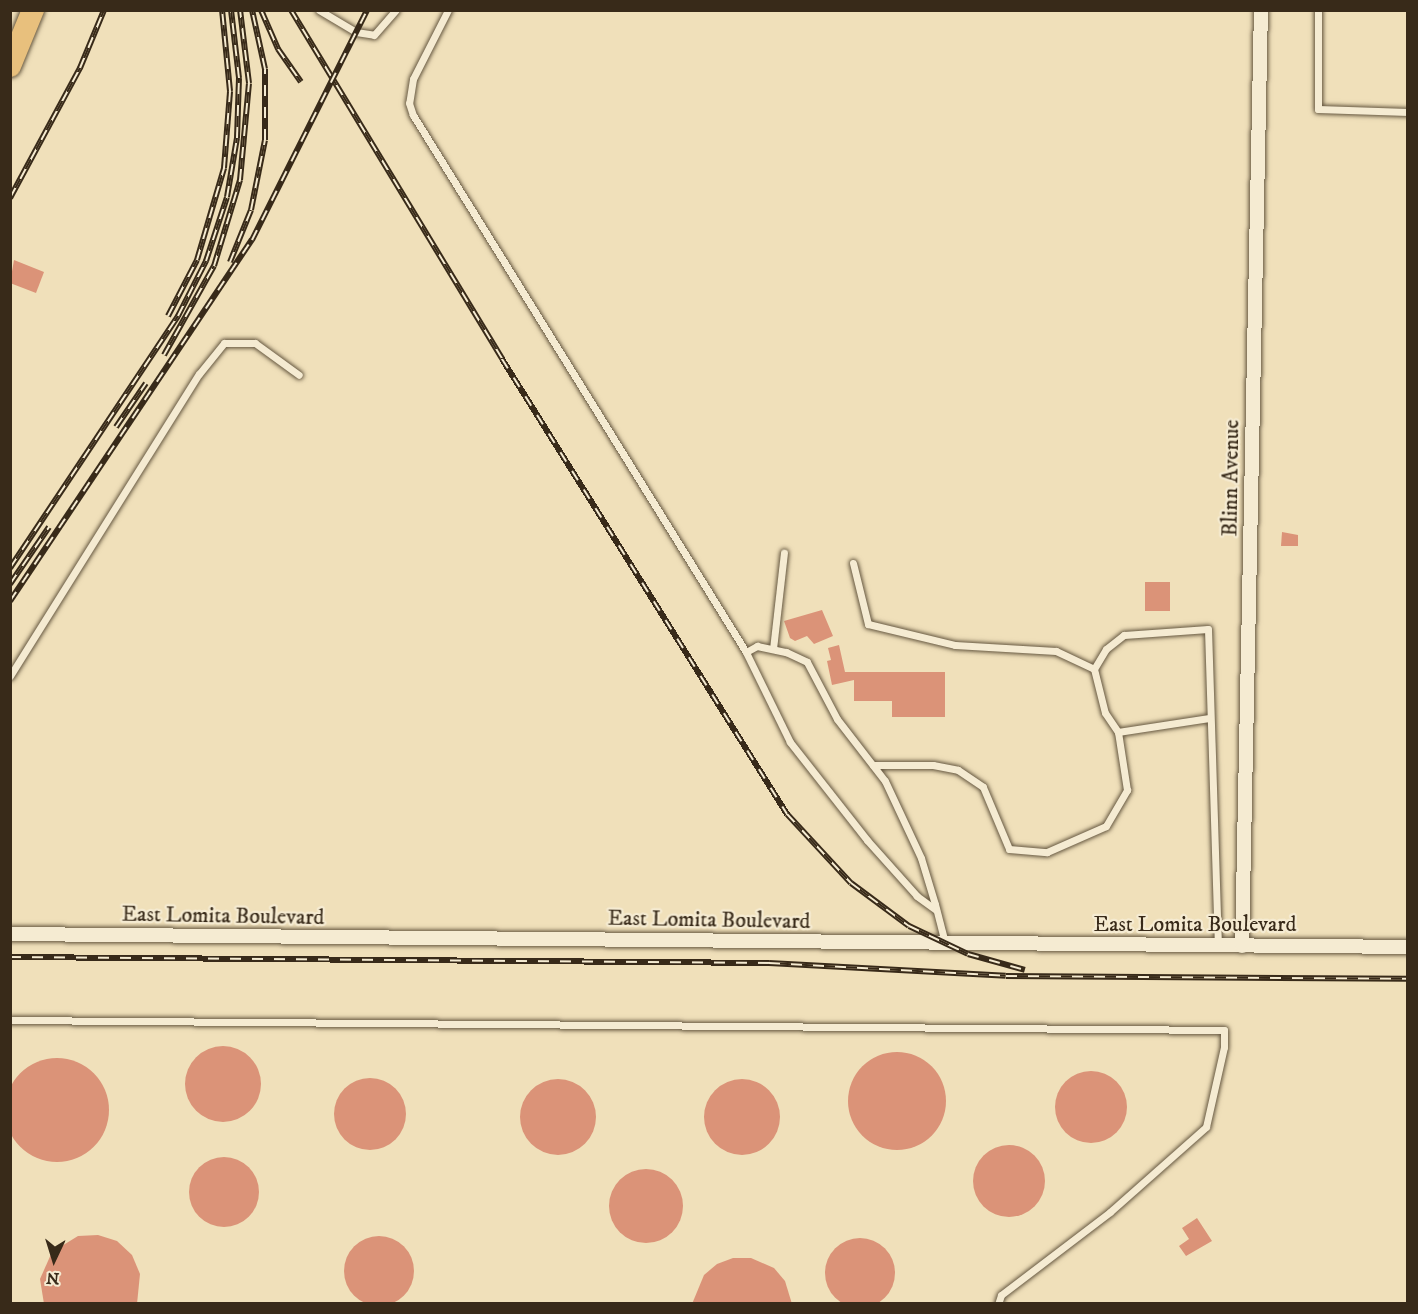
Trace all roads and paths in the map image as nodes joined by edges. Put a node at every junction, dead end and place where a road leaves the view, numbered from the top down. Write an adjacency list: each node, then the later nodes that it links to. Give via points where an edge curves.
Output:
1 (33, 10): 7 (main road)
2 (319, 10): 3 (lane, via 356,32 374,35)
3 (396, 10)
4 (448, 10): 13 (lane, via 413,79 409,103 413,115)
5 (1261, 10): 23 (street, Blinn Avenue)
6 (1318, 10): 8 (lane, via 1318,109)
7 (10, 66)
8 (1407, 112)
9 (299, 375): 15 (lane, via 255,344 224,343 199,374)
10 (784, 553): 12 (lane)
11 (853, 563): 14 (lane, via 868,624 955,645 1056,651)
12 (773, 649): 13 (lane, via 757,646); 18 (lane, via 807,662 837,719)
13 (746, 652): 19 (lane, via 790,742 867,840 917,896)
14 (1094, 669): 16 (lane, via 1106,649 1124,635 1208,629); 17 (lane, via 1105,713)
15 (10, 676)
16 (1209, 718): 17 (lane); 22 (lane)
17 (1118, 732): 18 (lane, via 1127,790 1112,817 1106,826 1047,852 1009,849 983,787 958,770)
18 (873, 765): 19 (lane, via 885,780 921,858)
19 (936, 910): 21 (lane)
20 (10, 934): 21 (street, East Lomita Boulevard)
21 (946, 944): 22 (street, East Lomita Boulevard)
22 (1218, 946): 23 (street, East Lomita Boulevard)
23 (1242, 946): 24 (street, East Lomita Boulevard)
24 (1407, 947)
25 (10, 1020): 26 (lane, via 1224,1030 1224,1047 1206,1127 1110,1212 1001,1295)
26 (998, 1304)

